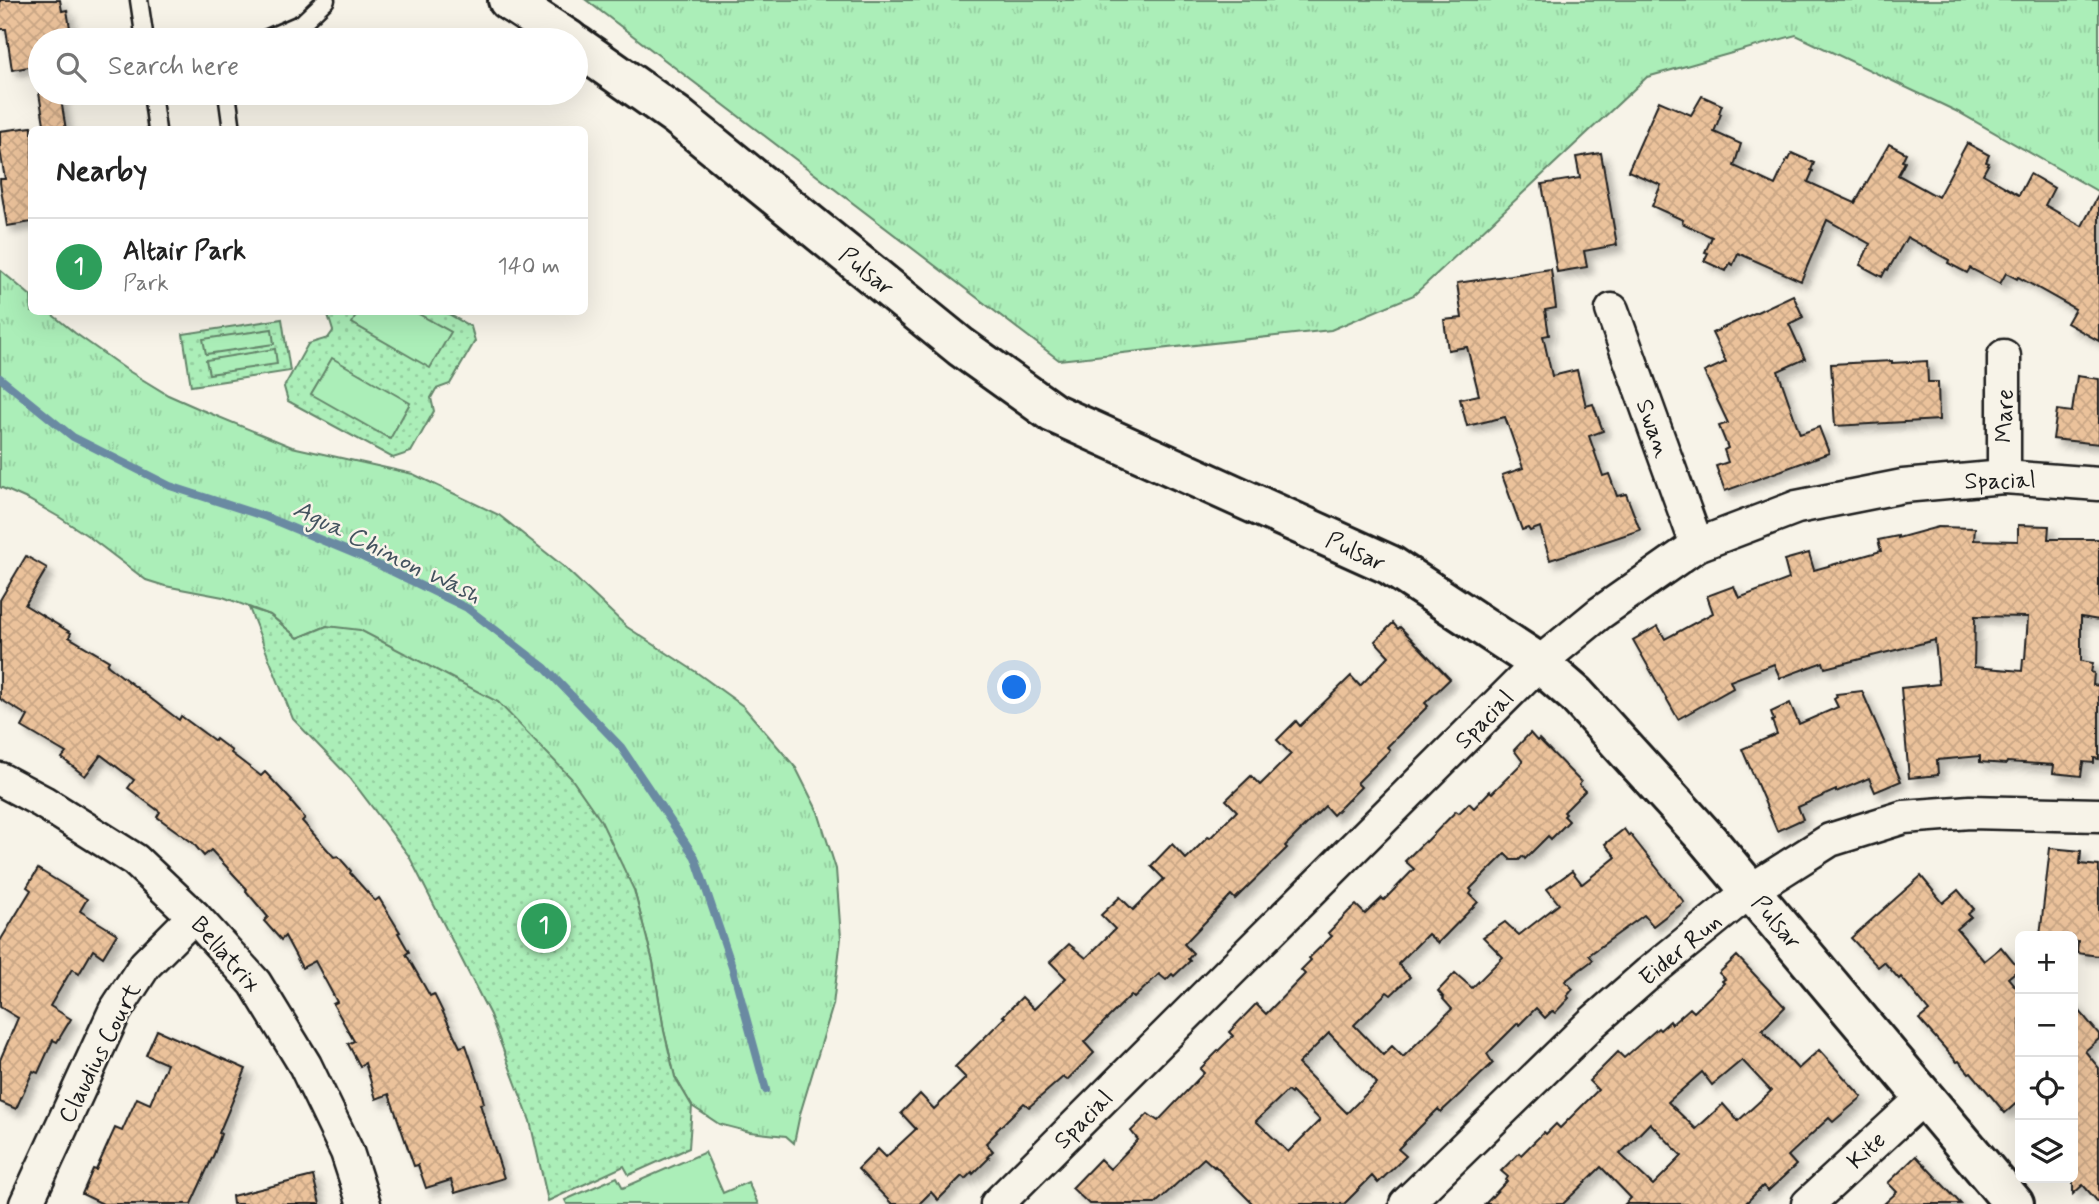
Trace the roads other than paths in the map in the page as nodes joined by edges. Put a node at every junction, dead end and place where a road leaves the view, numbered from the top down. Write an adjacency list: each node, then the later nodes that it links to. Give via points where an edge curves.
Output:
1 (139, 0): 4 (lane)
2 (326, 0): 5 (lane)
3 (508, 0): 6 (street)
4 (143, 28)
5 (291, 28)
6 (551, 28)
7 (588, 53): 17 (street, Pulsar, via 677,116 961,347 1053,413 1390,565)
8 (154, 105): 10 (lane)
9 (229, 105): 11 (lane)
10 (156, 126)
11 (231, 126)
12 (1612, 310): 16 (street, Swan)
13 (2004, 356): 14 (street, Mare)
14 (2004, 477): 15 (street, Spacial); 16 (street, Spacial, via 1903,486 1797,507)
15 (2099, 484)
16 (1697, 545): 17 (street, Spacial, via 1600,613)
17 (1539, 663): 20 (street, Pulsar, via 1576,695); 23 (street, Spacial)
18 (0, 779): 21 (street, Bellatrix, via 135,860)
19 (2099, 815): 20 (street, Eider Run, via 1970,812 1904,817 1830,840)
20 (1751, 890): 22 (street, Pulsar); 26 (street, Eider Run, via 1592,1023)
21 (194, 916): 24 (street, Claudius Court, via 145,965 115,1011); 25 (street, Bellatrix, via 255,983 305,1065 347,1152)
22 (1924, 1097): 27 (street, Kite); 28 (street, Pulsar)
23 (1013, 1199)
24 (26, 1204)
25 (364, 1204)
26 (1406, 1204)
27 (1808, 1204)
28 (2014, 1204)

